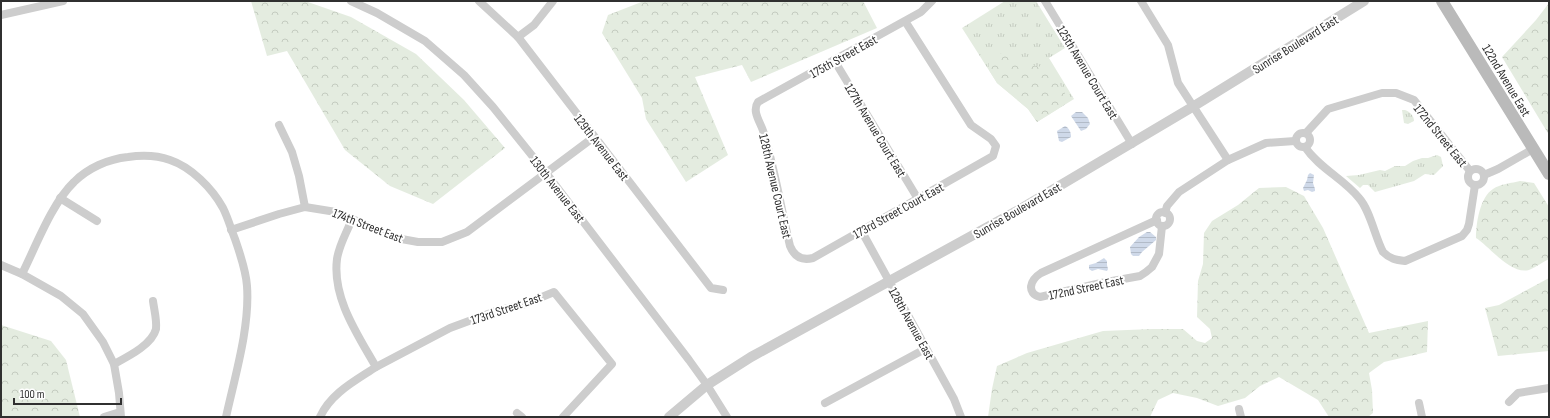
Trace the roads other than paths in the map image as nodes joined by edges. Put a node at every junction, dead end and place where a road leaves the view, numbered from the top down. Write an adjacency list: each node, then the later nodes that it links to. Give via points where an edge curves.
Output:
1 (63, 1): 10 (street)
2 (351, 1): 25 (street, 130th Avenue East, via 425,41 458,70 493,107)
3 (479, 1): 12 (street, 129th Avenue East)
4 (553, 1): 12 (street, via 534,25)
5 (932, 1): 11 (street, 175th Street East, via 921,12)
6 (1045, 1): 20 (street, 125th Avenue Court East)
7 (1141, 1): 14 (street, via 1168,45 1178,83)
8 (1364, 1): 14 (street, Sunrise Boulevard East)
9 (1442, 1): 22 (main road, 122nd Avenue East)
10 (1, 15)
11 (905, 21): 13 (street, 175th Street East); 30 (street, 173rd Street Court East, via 971,126 991,139 996,146 993,156)
12 (518, 37): 18 (street, 129th Avenue East)
13 (834, 60): 15 (street, 175th Street East, via 758,102); 30 (street, 127th Avenue Court East)
14 (1194, 106): 20 (street, Sunrise Boulevard East); 23 (street)
15 (754, 110): 38 (street, 128th Avenue Court East, via 764,132 790,246 792,252)
16 (279, 125): 31 (street, via 292,152)
17 (1306, 133): 19 (street, via 1300,133); 21 (street, via 1310,142); 24 (street, 172nd Street East, via 1328,109 1396,92 1414,100)
18 (594, 137): 25 (street, 174th Street East); 42 (street, 129th Avenue East, via 711,288)
19 (1295, 141): 21 (street, via 1298,146); 23 (street, via 1266,143)
20 (1132, 144): 41 (street, Sunrise Boulevard East)
21 (1305, 147): 28 (street, via 1321,165 1359,198 1383,252 1396,260 1405,261 1462,236 1467,230)
22 (1533, 149): 26 (main road, 122nd Avenue East); 27 (street)
23 (1228, 160): 32 (street, via 1179,192 1167,206)
24 (1470, 171): 27 (street, via 1477,169); 28 (street, via 1468,178 1470,183)
25 (546, 173): 33 (street, 174th Street East, via 467,232 442,242 418,242 396,238); 47 (street, 130th Avenue East)
26 (1549, 174)
27 (1484, 175): 28 (street, via 1482,182)
28 (1475, 185)
29 (60, 198): 34 (street); 36 (street, via 80,177 104,162 123,157 152,156 171,160 190,171 212,191 223,208); 40 (street)
30 (918, 199): 37 (street, 173rd Street Court East)
31 (305, 207): 33 (street, 174th Street East, via 336,212); 36 (street, 174th Street East)
32 (1165, 213): 35 (street, via 1159,214); 35 (street, via 1169,215 1170,222 1167,225)
33 (352, 219): 46 (street, via 337,259 340,296)
34 (97, 221)
35 (1159, 223): 35 (street, 172nd Street East, via 1159,254 1152,267 1140,276 1101,282 1040,297 1032,292 1031,283 1041,273)
36 (231, 230): 54 (street, via 243,262 247,285 247,316)
37 (861, 230): 38 (street, 173rd Street Court East, via 813,258); 41 (street, 128th Avenue East)
38 (802, 259)
39 (1, 265): 40 (street)
40 (22, 274): 45 (street, via 61,296 83,314 104,342)
41 (889, 281): 44 (street, 128th Avenue East); 47 (street, Sunrise Boulevard East, via 779,341)
42 (723, 290)
43 (153, 301): 45 (street, via 156,328 154,334 135,352)
44 (925, 349): 50 (street); 59 (street, 128th Avenue East, via 954,399)
45 (114, 364): 52 (street)
46 (376, 367): 55 (street, via 344,388 331,400); 56 (street, 173rd Street East, via 450,328 554,292 612,364)
47 (707, 385): 57 (street, Sunrise Boulevard East); 58 (street, 130th Avenue East)
48 (1549, 388): 49 (street, via 1518,393)
49 (1509, 402)
50 (825, 403)
51 (1418, 403): 60 (street)
52 (120, 414): 53 (street)
53 (104, 417)
54 (226, 417)
55 (320, 417)
56 (563, 417)
57 (669, 417)
58 (727, 417)
59 (961, 417)
60 (1422, 417)

